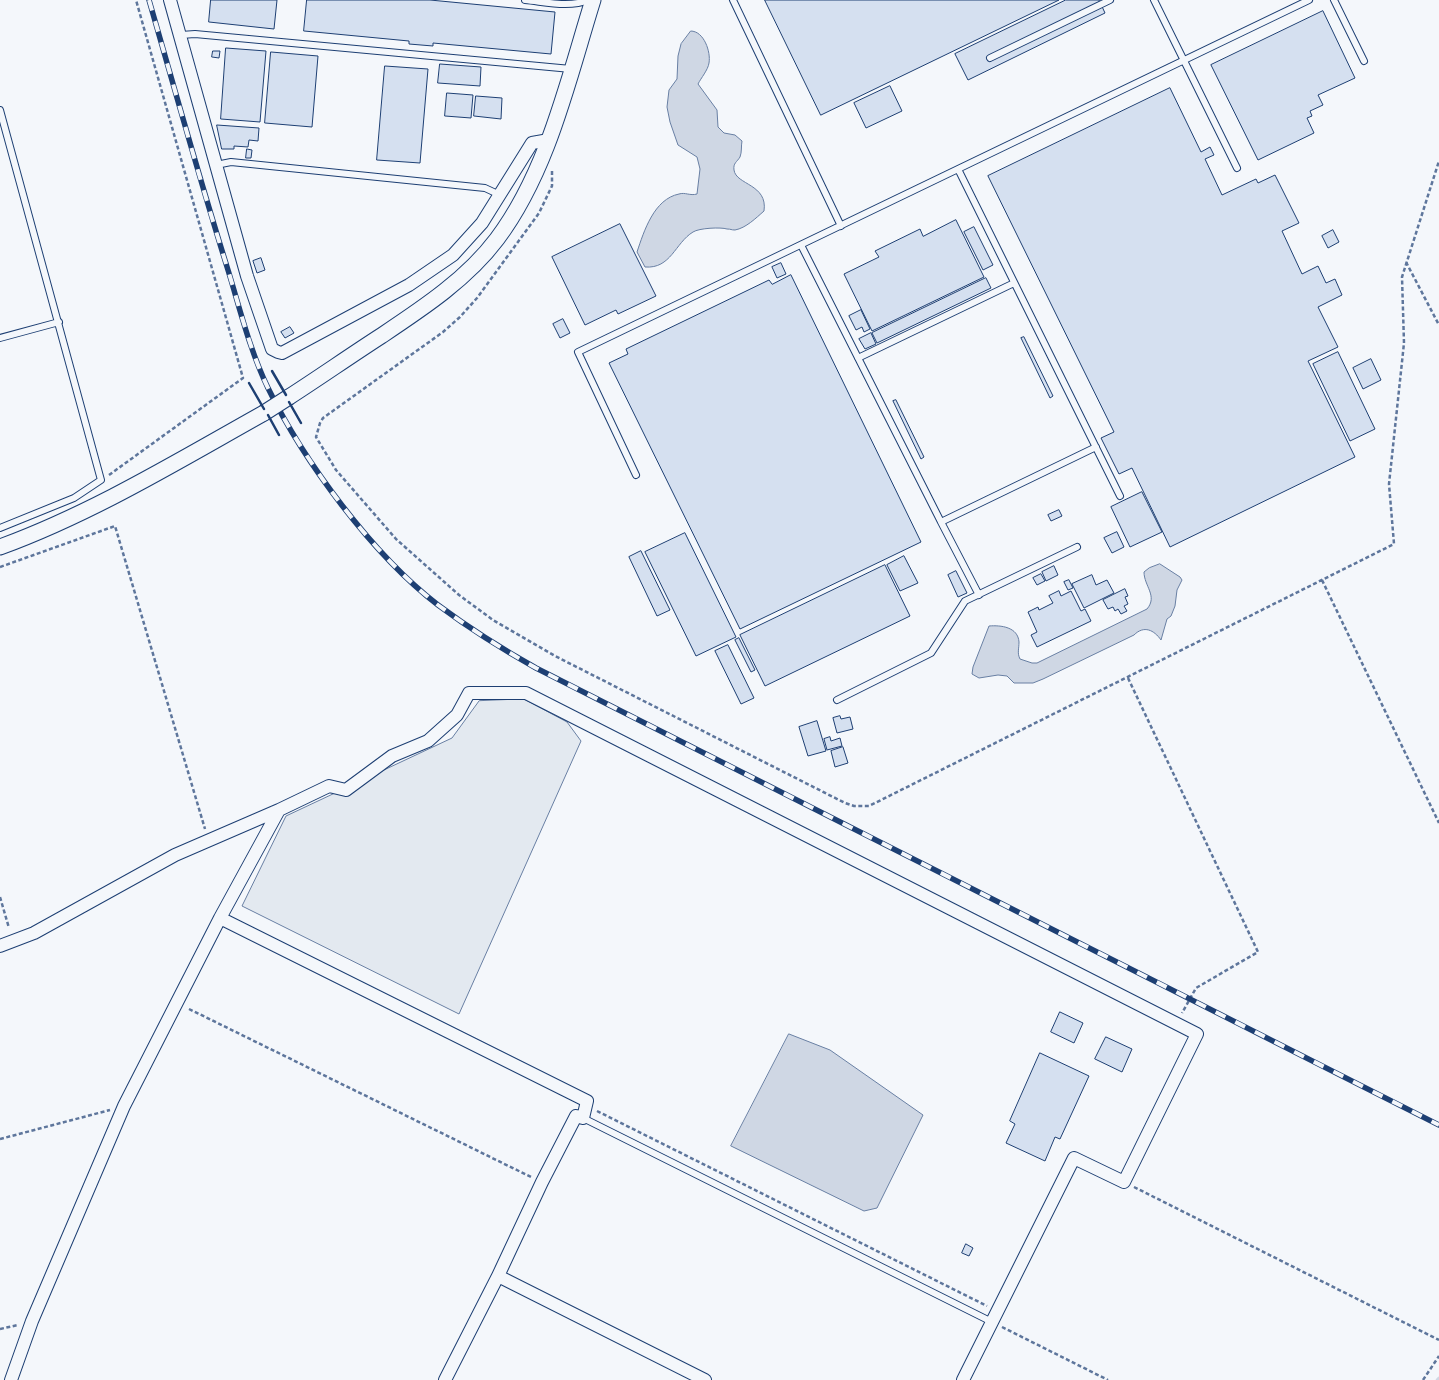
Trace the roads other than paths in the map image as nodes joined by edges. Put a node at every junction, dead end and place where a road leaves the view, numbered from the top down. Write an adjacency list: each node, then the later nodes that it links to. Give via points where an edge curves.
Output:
1 (170, 0): 10 (street)
2 (525, 0): 3 (lane, via 580,4)
3 (589, 0)
4 (593, 0): 14 (street)
5 (733, 0): 21 (lane)
6 (1110, 0): 11 (lane)
7 (1154, 0): 12 (lane)
8 (1309, 0): 12 (lane)
9 (1334, 0): 13 (lane)
10 (181, 35): 14 (lane); 17 (street)
11 (990, 58)
12 (1184, 60): 18 (lane); 19 (lane)
13 (1364, 61)
14 (572, 69): 16 (street)
15 (0, 110): 24 (lane)
16 (549, 140): 20 (street, via 532,143); 32 (street, bridge, via 521,202 497,240 434,300 264,413 104,501)
17 (216, 165): 20 (lane, via 231,162 485,188); 20 (street, via 247,276 272,349 278,352 409,286 433,270 468,241)
18 (1237, 168)
19 (958, 169): 21 (lane); 23 (lane)
20 (500, 195)
21 (841, 226): 22 (lane)
22 (801, 245): 26 (lane); 28 (lane, via 578,352)
23 (1014, 284): 26 (lane); 27 (lane)
24 (59, 322): 25 (lane); 31 (lane, via 102,480 74,498)
25 (0, 338)
26 (858, 358): 30 (lane)
27 (1096, 447): 29 (lane); 30 (lane)
28 (636, 475)
29 (1120, 496)
30 (941, 522): 34 (lane)
31 (0, 528)
32 (0, 547)
33 (1077, 548): 34 (lane)
34 (979, 594): 35 (lane, via 965,601 931,653)
35 (837, 700)
36 (279, 810): 37 (street); 38 (street, via 175,855 34,933); 41 (street, via 329,786 346,790 392,756 428,741 457,715 469,693 526,693 1196,1034 1124,1182 1074,1158)
37 (220, 918): 39 (street, via 587,1101); 42 (street, via 124,1106 32,1321)
38 (0, 946)
39 (585, 1112): 40 (street, via 576,1116); 41 (lane)
40 (498, 1276): 43 (street); 44 (street)
41 (995, 1316): 45 (street)
42 (11, 1380)
43 (445, 1380)
44 (705, 1380)
45 (963, 1380)

